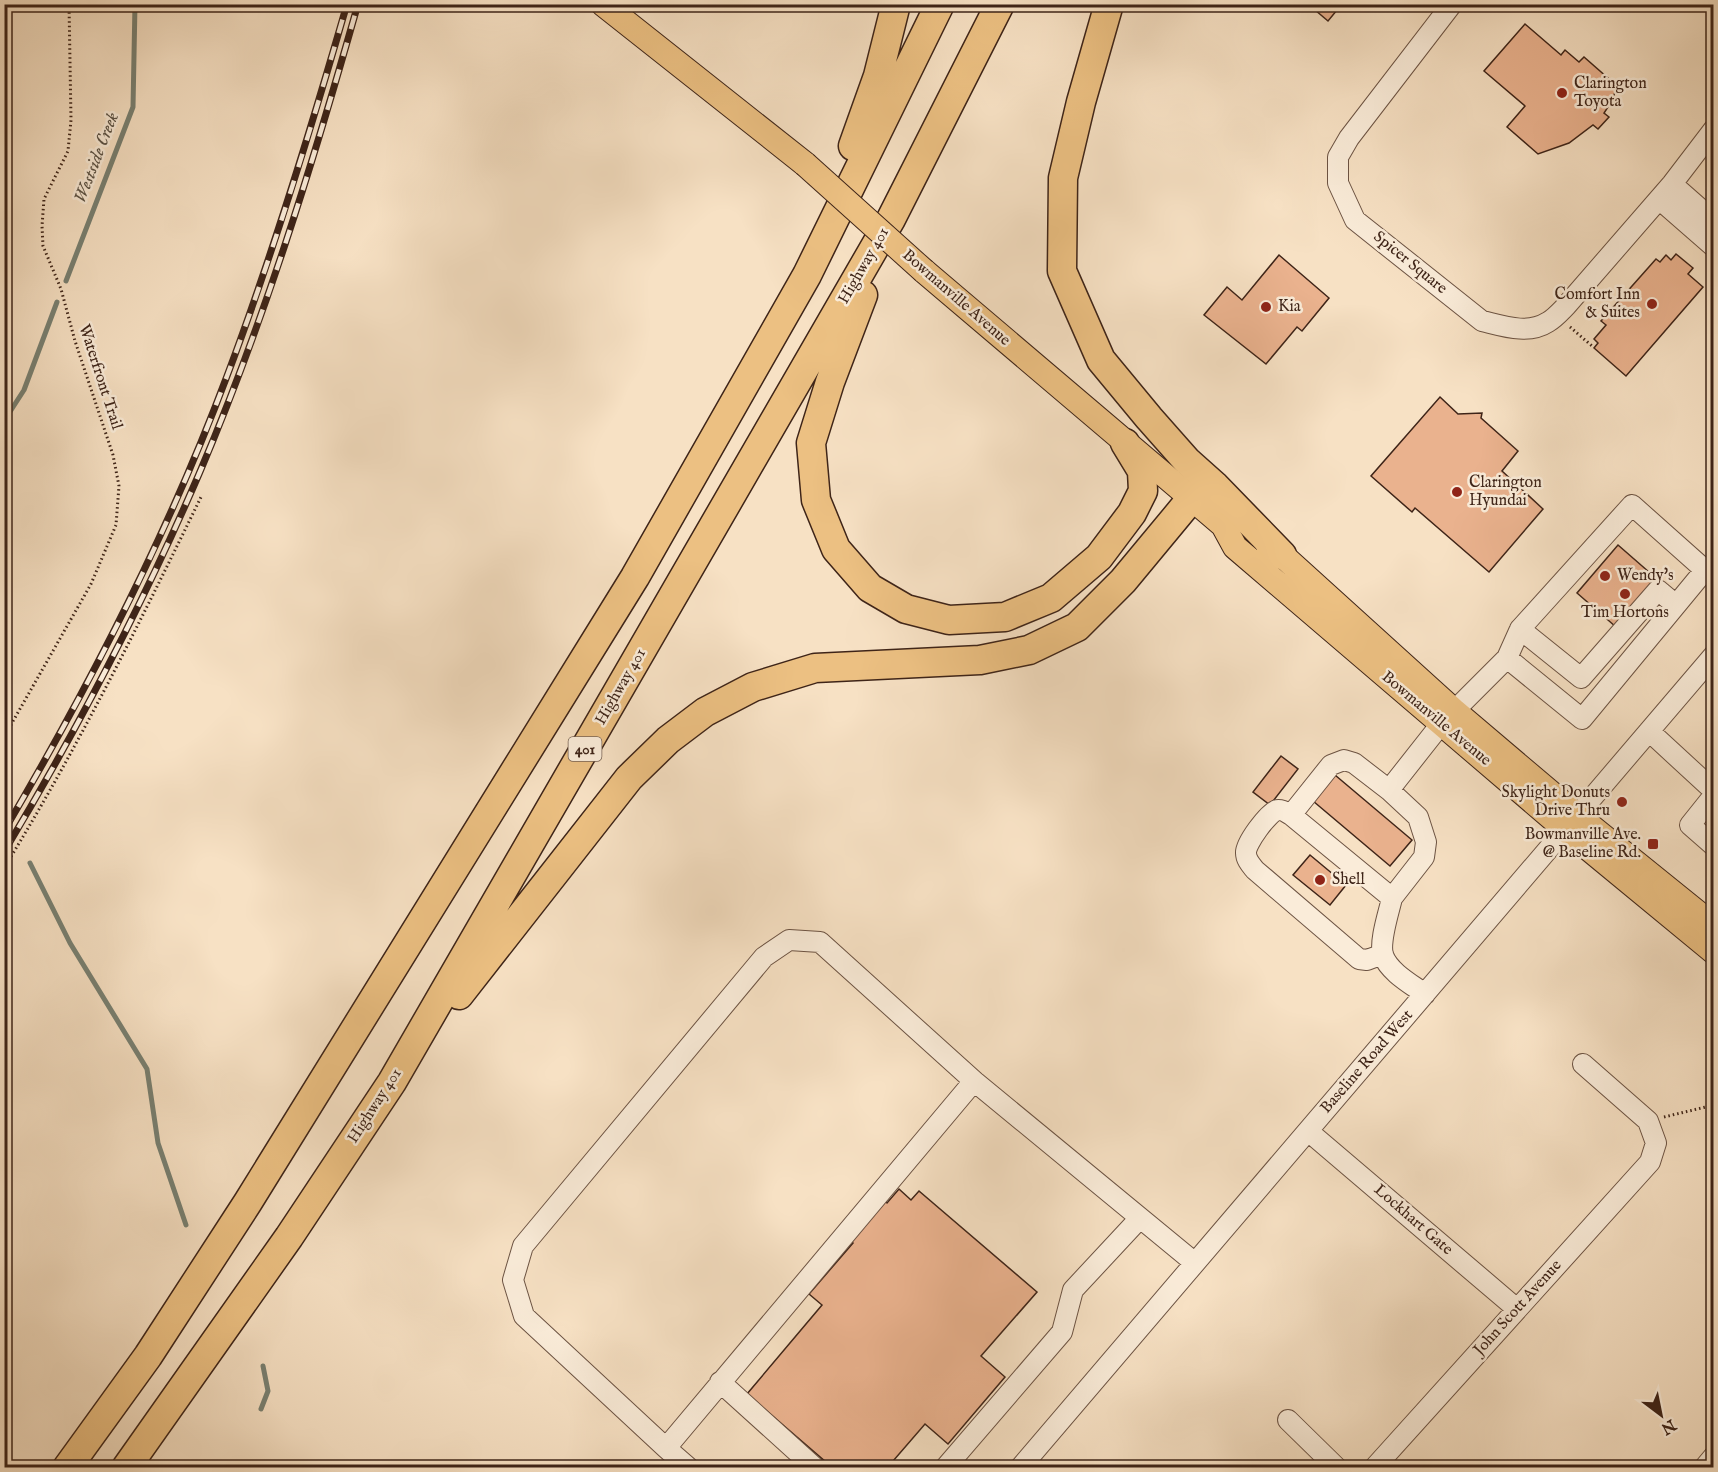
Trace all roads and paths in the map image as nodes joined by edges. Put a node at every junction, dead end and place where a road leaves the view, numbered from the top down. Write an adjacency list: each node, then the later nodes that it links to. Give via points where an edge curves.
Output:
1 (69, 4): 28 (path, Waterfront Trail, via 68,151 44,199 43,246 61,289 113,455 119,486 117,515 92,584)
2 (603, 4): 16 (main road, Bowmanville Avenue, bridge, via 805,164)
3 (896, 4): 13 (highway, via 878,76)
4 (940, 4): 13 (highway)
5 (1000, 4): 10 (highway, Highway 401 / 401)
6 (1109, 4): 20 (highway, via 1063,178 1062,270 1101,360 1149,418)
7 (1452, 4): 9 (street, Spicer Square, via 1338,157 1338,183 1355,220 1482,321 1532,329 1548,322 1566,306)
8 (1713, 129): 9 (street, Spicer Square)
9 (1665, 192): 11 (street); 12 (street)
10 (891, 219): 16 (highway, via 811,443 816,500 836,549 870,588 906,609 949,620 1005,617 1051,598 1100,556 1143,491 1142,471); 42 (highway, Highway 401 / 401)
11 (1713, 221)
12 (1713, 247)
13 (807, 275): 53 (highway, via 635,577 248,1202 148,1356)
14 (1570, 327): 15 (path)
15 (1592, 346)
16 (1125, 443): 18 (main road, Bowmanville Avenue)
17 (202, 495): 34 (path, via 80,737)
18 (1191, 499): 19 (main road, Bowmanville Avenue); 42 (highway, via 1124,581 1077,627 1029,650 980,660 815,668 753,687 705,712 668,740 629,778)
19 (1223, 525): 20 (main road, Bowmanville Avenue, via 1249,531); 26 (main road, Bowmanville Avenue, via 1235,547)
20 (1282, 555): 26 (main road, Bowmanville Avenue)
21 (1709, 574): 22 (street); 23 (street, via 1632,505)
22 (1676, 605): 23 (street, via 1658,590 1581,678); 25 (street, via 1582,719)
23 (1520, 629): 25 (street)
24 (1713, 655): 27 (street, Baseline Road West)
25 (1507, 658): 26 (street)
26 (1447, 717): 29 (street); 32 (main road, Bowmanville Avenue)
27 (1649, 731): 30 (street); 32 (street, Baseline Road West)
28 (4, 737)
29 (1389, 790): 31 (street, via 1354,763 1344,760 1331,765); 35 (street, via 1418,817 1426,842 1424,857)
30 (1710, 804): 33 (street, via 1690,825)
31 (1291, 815): 35 (street); 38 (street, via 1284,810 1272,814 1248,842 1247,860 1359,959)
32 (1572, 823): 36 (main road, Bowmanville Avenue); 37 (main road, Bowmanville Avenue); 39 (street, Baseline Road West)
33 (1713, 846)
34 (4, 868)
35 (1392, 897): 38 (street)
36 (1713, 926)
37 (1713, 952)
38 (1383, 954): 39 (street, via 1391,968)
39 (1425, 994): 45 (street, Baseline Road West)
40 (1582, 1064): 44 (street)
41 (974, 1081): 46 (street); 49 (street); 51 (street, via 819,942 789,940 764,957 523,1246 513,1280 524,1316)
42 (392, 1082): 54 (highway, Highway 401 / 401, via 289,1237)
43 (1713, 1105): 44 (path)
44 (1648, 1121): 48 (street, John Scott Avenue, via 1656,1143 1650,1162)
45 (1308, 1131): 47 (street, Baseline Road West); 48 (street, Lockhart Gate)
46 (1140, 1218): 47 (street); 57 (street, via 1073,1290 1062,1332)
47 (1195, 1263): 58 (street, Baseline Road West)
48 (1517, 1309): 60 (street, John Scott Avenue)
49 (720, 1383): 51 (street); 56 (street)
50 (1288, 1420): 59 (street)
51 (666, 1448): 55 (street)
52 (1713, 1456): 61 (street)
53 (67, 1467)
54 (126, 1467)
55 (689, 1467)
56 (815, 1467)
57 (945, 1467)
58 (1020, 1467)
59 (1337, 1467)
60 (1374, 1467)
61 (1704, 1467)

